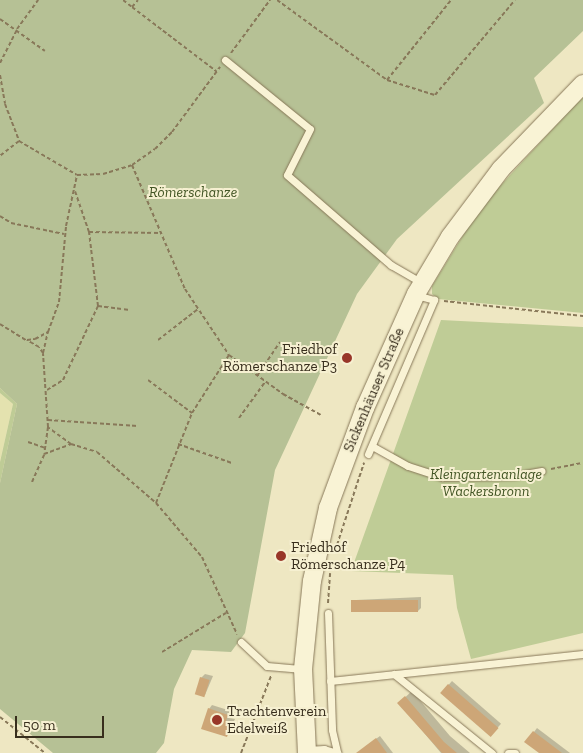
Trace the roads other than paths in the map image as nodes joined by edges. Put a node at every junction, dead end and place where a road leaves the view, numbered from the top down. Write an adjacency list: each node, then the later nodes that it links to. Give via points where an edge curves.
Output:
1 (225, 60): 3 (lane, via 310,128 287,176)
2 (583, 84): 3 (street, Sickenhäuser Straße, via 488,186 450,237)
3 (419, 288): 4 (lane, via 434,300); 10 (street, Sickenhäuser Straße, via 365,408 328,508 309,600)
4 (372, 446): 5 (lane); 6 (lane, via 408,466 442,478 513,476)
5 (368, 454)
6 (542, 471)
7 (328, 613): 12 (lane)
8 (241, 642): 10 (lane, via 261,663)
9 (583, 654): 11 (lane)
10 (303, 669): 13 (street, Sickenhäuser Straße)
11 (394, 674): 12 (lane); 15 (lane)
12 (330, 681): 14 (lane, via 332,730)
13 (307, 752): 14 (lane, via 324,749)
14 (337, 752)
15 (492, 753)
16 (508, 753): 17 (lane)
17 (515, 753)

